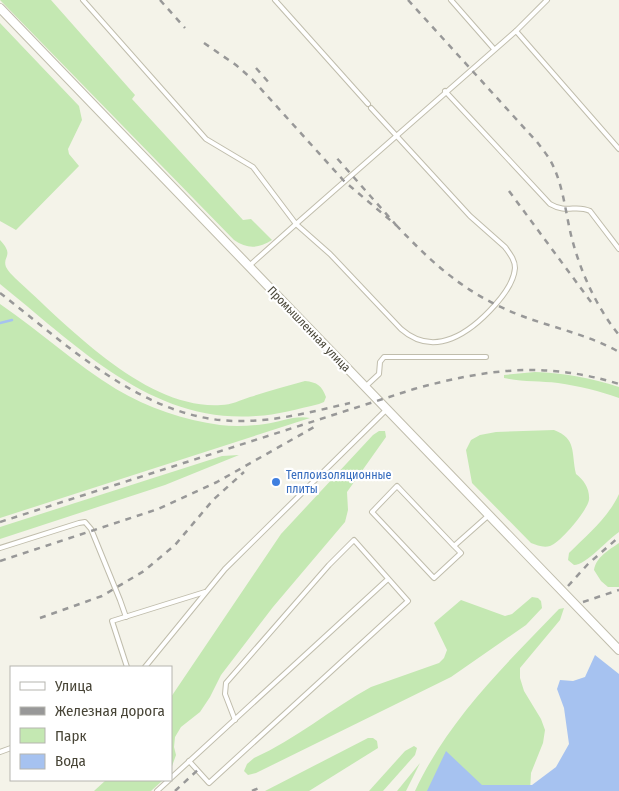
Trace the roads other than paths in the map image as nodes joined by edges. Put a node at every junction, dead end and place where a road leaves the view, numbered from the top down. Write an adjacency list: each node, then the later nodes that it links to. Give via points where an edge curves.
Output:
1 (83, 0): 13 (lane, via 206,138 253,167)
2 (275, 0): 9 (lane)
3 (451, 0): 7 (lane)
4 (547, 0): 6 (lane)
5 (0, 8): 15 (street, Промышленная улица)
6 (516, 30): 7 (lane); 12 (lane)
7 (494, 49): 8 (lane)
8 (445, 91): 11 (lane); 14 (lane, via 550,204 561,209 590,210)
9 (368, 104)
10 (371, 108): 11 (lane)
11 (396, 135): 13 (lane); 13 (lane, via 470,216 505,248 514,262 508,287 479,321 446,341 424,341 408,335 330,254)
12 (619, 150)
13 (296, 224): 15 (lane)
14 (619, 249)
15 (249, 266): 17 (street, Промышленная улица)
16 (486, 357): 17 (lane, via 384,357 379,374)
17 (365, 387): 18 (street, Промышленная улица)
18 (387, 410): 19 (street, Промышленная улица); 23 (lane)
19 (489, 515): 20 (lane); 25 (street, Промышленная улица)
20 (454, 546): 20 (lane, via 461,553 434,578 372,512 397,486)
21 (0, 548): 24 (lane, via 85,522 91,529)
22 (388, 580): 28 (lane); 28 (lane, via 354,540 226,683 225,694); 29 (lane, via 408,602 208,783)
23 (205, 592): 24 (lane); 27 (lane)
24 (126, 617): 26 (lane, via 112,621)
25 (619, 650)
26 (126, 666)
27 (146, 666)
28 (235, 720): 29 (lane)
29 (189, 761): 30 (lane)
30 (172, 777)
31 (168, 781): 32 (lane)
32 (157, 791)

